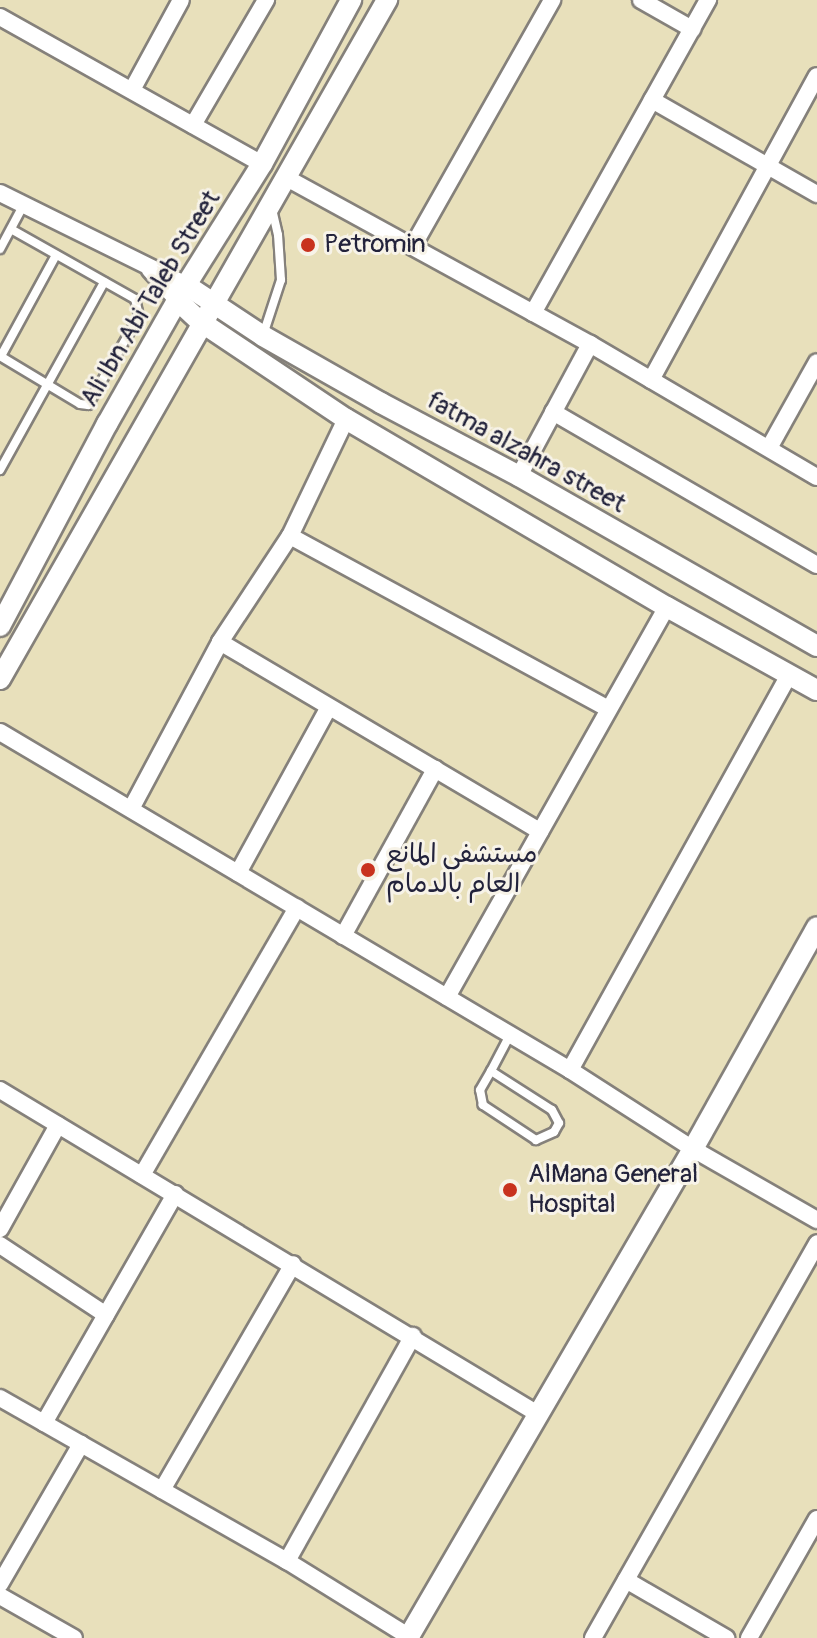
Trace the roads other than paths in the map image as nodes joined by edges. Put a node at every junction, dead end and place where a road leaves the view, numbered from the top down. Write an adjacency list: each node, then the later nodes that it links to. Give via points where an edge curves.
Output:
1 (181, 0): 11 (street)
2 (266, 0): 13 (street)
3 (351, 0): 14 (street, Ali Ibn Abi Taleb Street)
4 (387, 0): 16 (street)
5 (552, 0): 22 (street)
6 (641, 0): 9 (street)
7 (708, 0): 9 (street)
8 (0, 17): 11 (street)
9 (692, 29): 12 (street)
10 (817, 76): 15 (street)
11 (132, 90): 13 (street)
12 (652, 100): 15 (street); 28 (street)
13 (193, 125): 14 (street)
14 (262, 164): 26 (street, Ali Ibn Abi Taleb Street)
15 (766, 165): 18 (street); 34 (street)
16 (285, 177): 19 (street); 22 (street)
17 (0, 193): 20 (street)
18 (817, 194)
19 (271, 201): 27 (street); 30 (lane, via 281,280)
20 (23, 206): 21 (lane); 26 (street, via 161,271)
21 (6, 232): 23 (lane); 24 (lane)
22 (413, 246): 28 (street)
23 (0, 249)
24 (56, 255): 25 (lane); 32 (lane)
25 (104, 282): 35 (lane); 35 (lane, via 135,299 139,316 88,405)
26 (182, 293): 27 (street, fatma alzahra street); 29 (street); 46 (street, Ali Ibn Abi Taleb Street)
27 (212, 302): 29 (street); 30 (street, fatma alzahra street)
28 (533, 313): 31 (street)
29 (201, 322): 38 (street); 50 (street)
30 (263, 336): 36 (street, fatma alzahra street)
31 (590, 344): 34 (street); 37 (street)
32 (0, 356): 35 (lane)
33 (817, 362): 39 (street)
34 (651, 380): 39 (street)
35 (49, 385): 40 (lane)
36 (381, 403): 38 (street, via 348,409); 41 (street, fatma alzahra street)
37 (553, 412): 41 (street); 44 (street)
38 (346, 419): 43 (street); 45 (street)
39 (769, 448): 42 (street)
40 (0, 470)
41 (519, 476): 48 (street, fatma alzahra street)
42 (817, 477)
43 (290, 536): 47 (street); 53 (street)
44 (817, 565)
45 (667, 607): 49 (street); 53 (street)
46 (0, 626)
47 (220, 642): 52 (street); 56 (street)
48 (817, 646)
49 (789, 675): 51 (street); 64 (street)
50 (0, 679)
51 (817, 690)
52 (329, 707): 55 (street); 58 (street)
53 (608, 709): 57 (street)
54 (0, 732): 56 (street)
55 (435, 769): 57 (street); 61 (street)
56 (131, 809): 58 (street)
57 (540, 831): 62 (street)
58 (238, 873): 59 (street)
59 (297, 908): 61 (street); 69 (street)
60 (817, 927): 68 (street)
61 (343, 936): 62 (street)
62 (447, 997): 63 (street)
63 (510, 1035): 64 (street); 65 (lane)
64 (570, 1070): 68 (street)
65 (491, 1071): 65 (lane, via 480,1090 489,1112 536,1140 554,1132 559,1123 552,1110)
66 (0, 1090): 67 (street)
67 (58, 1125): 69 (street); 72 (street)
68 (693, 1149): 71 (street); 79 (street)
69 (142, 1175): 70 (street)
70 (175, 1194): 75 (street); 76 (street)
71 (817, 1220)
72 (0, 1229)
73 (817, 1243): 85 (street)
74 (0, 1245): 76 (street)
75 (293, 1264): 77 (street); 82 (street)
76 (106, 1315): 80 (street)
77 (413, 1336): 79 (street); 84 (street)
78 (0, 1398): 80 (street)
79 (538, 1414): 89 (street)
80 (44, 1423): 81 (street)
81 (81, 1444): 82 (street); 86 (street)
82 (162, 1490): 84 (street)
83 (816, 1524): 92 (street)
84 (287, 1561): 89 (street)
85 (626, 1580): 90 (street); 91 (street)
86 (0, 1584)
87 (0, 1596): 88 (street)
88 (74, 1638)
89 (409, 1638)
90 (593, 1638)
91 (726, 1638)
92 (749, 1638)

